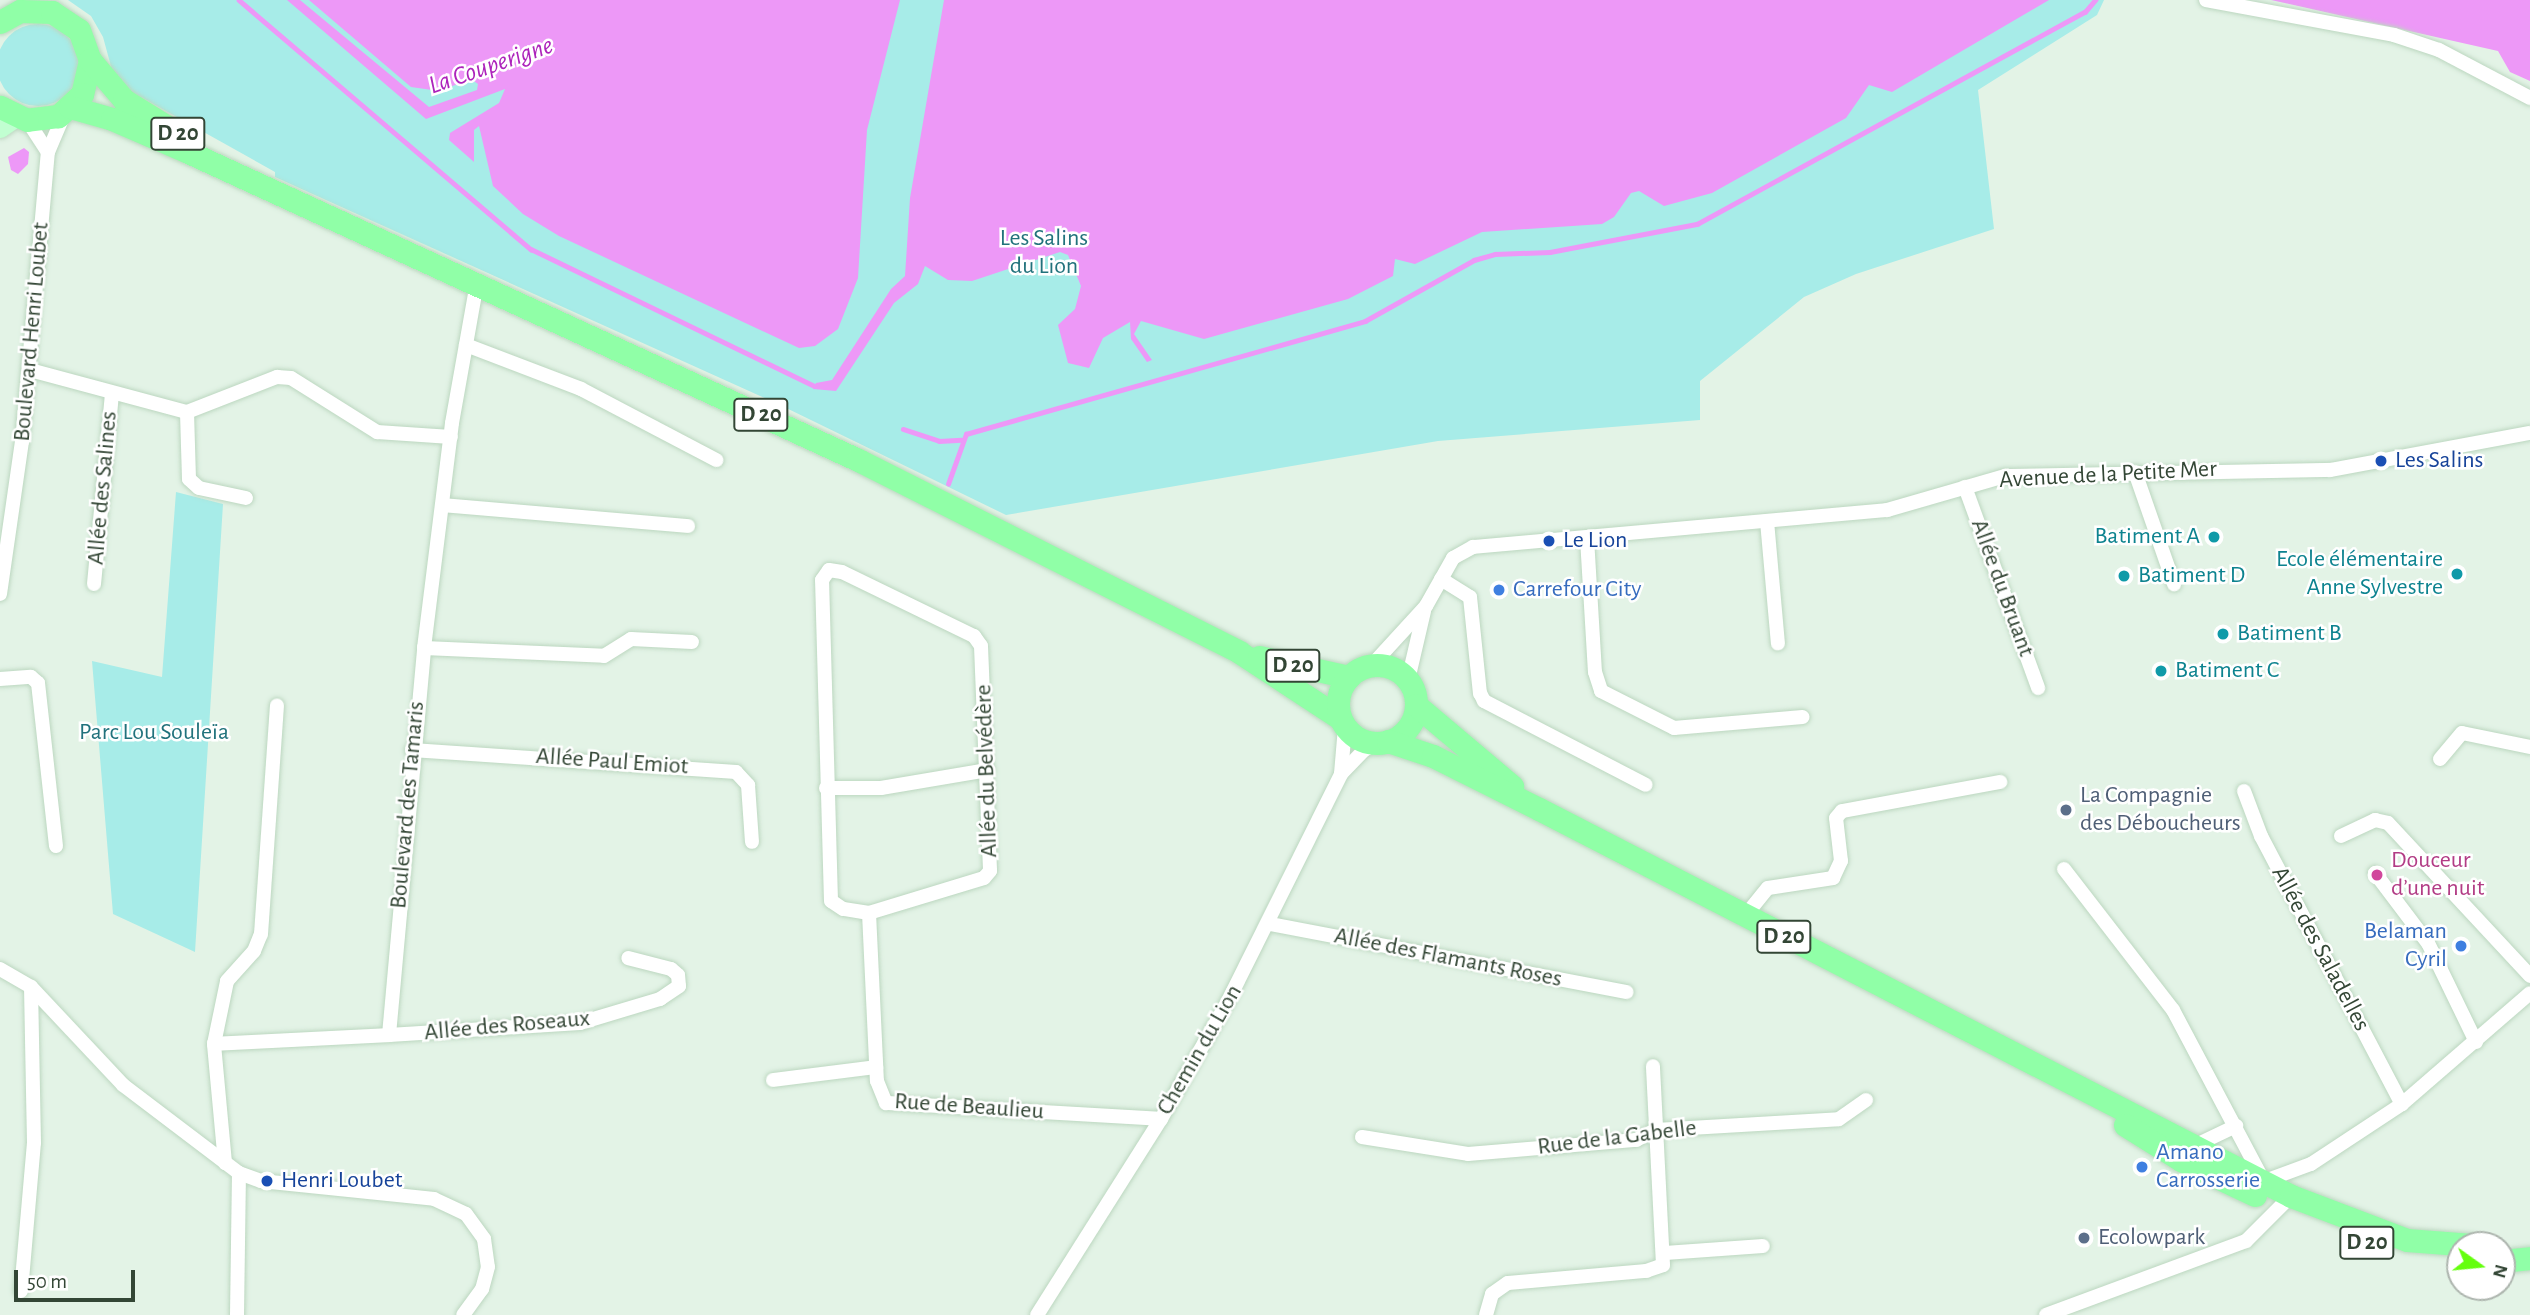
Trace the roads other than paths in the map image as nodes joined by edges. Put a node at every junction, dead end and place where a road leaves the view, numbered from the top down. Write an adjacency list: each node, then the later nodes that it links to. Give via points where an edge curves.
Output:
1 (2206, 0): 4 (street, via 2394,35 2439,50)
2 (7, 13): 3 (main road, via 52,12 67,19 83,37)
3 (90, 61): 5 (main road, via 82,94); 8 (main road, D 20, via 124,100)
4 (2530, 99)
5 (68, 109): 6 (main road, via 49,118); 7 (street, Boulevard Henri Loubet); 8 (main road, D 20, via 111,119)
6 (11, 118): 7 (street)
7 (48, 152): 11 (street, Boulevard Henri Loubet)
8 (277, 194): 9 (main road, D 20)
9 (477, 283): 10 (street, Boulevard des Tamaris); 32 (main road, D 20, via 858,460)
10 (466, 345): 15 (street, Boulevard des Tamaris); 16 (street, via 581,389)
11 (30, 370): 12 (street); 27 (street, Boulevard Henri Loubet)
12 (112, 393): 13 (street); 25 (street, Allée des Salines)
13 (187, 412): 15 (street, via 282,377 302,383 377,432); 19 (street, via 189,479 200,488)
14 (2530, 433): 17 (street, Avenue de la Petite Mer, via 2330,470)
15 (451, 437): 20 (street, Boulevard des Tamaris)
16 (716, 460)
17 (2135, 472): 18 (street, Avenue de la Petite Mer, via 2005,476); 26 (street)
18 (1965, 487): 21 (street, Avenue de la Petite Mer, via 1887,510); 37 (street, Allée du Bruant)
19 (246, 498)
20 (443, 505): 22 (street); 31 (street, Boulevard des Tamaris)
21 (1768, 521): 23 (street, Avenue de la Petite Mer); 30 (street)
22 (688, 526)
23 (1587, 538): 24 (street, Avenue de la Petite Mer, via 1465,549 1453,558); 40 (street, via 1595,673 1601,691 1678,729)
24 (1441, 579): 28 (street, Avenue de la Petite Mer); 49 (street, via 1470,597 1484,701)
25 (94, 584)
26 (2174, 584)
27 (0, 594)
28 (1426, 606): 33 (street, Avenue de la Petite Mer); 36 (street, Avenue de la Petite Mer)
29 (692, 642): 31 (street, via 631,639 604,656)
30 (1777, 644)
31 (424, 648): 44 (street, Boulevard des Tamaris)
32 (1239, 652): 34 (main road, D 20); 41 (main road, D 20)
33 (1372, 665): 34 (main road); 36 (main road, via 1386,666)
34 (1349, 677): 41 (main road, via 1338,696)
35 (0, 679): 55 (street, via 31,677 38,683)
36 (1408, 680): 38 (main road)
37 (2038, 688)
38 (1416, 705): 42 (main road, via 1408,728); 52 (main road, D 20)
39 (277, 706): 69 (street, via 261,934 254,951 227,981)
40 (1803, 717)
41 (1343, 722): 42 (main road, via 1359,739); 47 (street, Chemin du Lion)
42 (1383, 742): 47 (street, Chemin du Lion, via 1364,750); 52 (main road, D 20, via 1433,756)
43 (2530, 747): 45 (street, via 2462,733)
44 (412, 750): 54 (street, Allée Paul Emiot, via 736,772 748,785); 67 (street, Boulevard des Tamaris)
45 (2440, 759)
46 (987, 770): 50 (street, via 881,788); 50 (street, Allée du Belvédère, via 983,653 977,641 842,572 828,570 822,580); 58 (street, Allée du Belvédère, via 989,875)
47 (1341, 774): 60 (street, Chemin du Lion)
48 (2000, 782): 59 (street, via 1842,811 1836,818 1841,862 1833,878 1768,888)
49 (1646, 785)
50 (826, 788): 58 (street, Allée du Belvédère, via 828,893 843,909)
51 (2244, 791): 75 (street, Allée des Saladelles, via 2261,836)
52 (1539, 809): 59 (main road, D 20)
53 (2342, 836): 63 (street, via 2375,820 2388,823)
54 (752, 842)
55 (56, 846)
56 (2064, 869): 77 (street, via 2173,1010)
57 (2375, 873): 68 (street, via 2428,943)
58 (869, 913): 72 (street, Rue de Beaulieu)
59 (1745, 916): 70 (main road, D 20)
60 (1270, 924): 65 (street, Allée des Flamants Roses); 76 (street, Chemin du Lion)
61 (628, 958): 67 (street, Allée des Roseaux, via 671,969 678,975 679,986 660,999 580,1023)
62 (0, 968): 64 (street)
63 (2530, 976)
64 (31, 987): 81 (street, via 123,1085); 90 (street, via 34,1143)
65 (1627, 992)
66 (2530, 993): 68 (street)
67 (389, 1035): 69 (street)
68 (2476, 1042): 75 (street)
69 (214, 1044): 81 (street)
70 (2029, 1064): 80 (main road, D 20); 84 (main road, D 20, via 2181,1160)
71 (1653, 1066): 78 (street)
72 (876, 1068): 73 (street); 76 (street, Rue de Beaulieu, via 880,1098 898,1107)
73 (773, 1080)
74 (1866, 1100): 78 (street, Rue de la Gabelle, via 1839,1119)
75 (2402, 1104): 83 (street, via 2311,1164)
76 (1161, 1119): 93 (street, Chemin du Lion)
77 (2236, 1126): 80 (street); 83 (street)
78 (1656, 1130): 79 (street, Rue de la Gabelle, via 1636,1140 1468,1154); 88 (street)
79 (1362, 1137)
80 (2194, 1146): 83 (main road, D 20)
81 (225, 1163): 82 (street)
82 (239, 1173): 91 (street, via 261,1181 434,1199 457,1208 480,1231 488,1257 486,1278); 92 (street)
83 (2264, 1182): 84 (street); 85 (main road, D 20)
84 (2236, 1185): 85 (main road, D 20)
85 (2286, 1202): 86 (main road, D 20, via 2407,1240); 89 (main road, D 20, via 2372,1245); 95 (street, via 2246,1241)
86 (2446, 1243)
87 (1763, 1245): 88 (street)
88 (1665, 1253): 94 (street, via 1663,1265 1646,1271 1498,1286)
89 (2446, 1259)
90 (21, 1291)
91 (466, 1314)
92 (237, 1315)
93 (1037, 1315)
94 (1486, 1315)
95 (2046, 1315)

